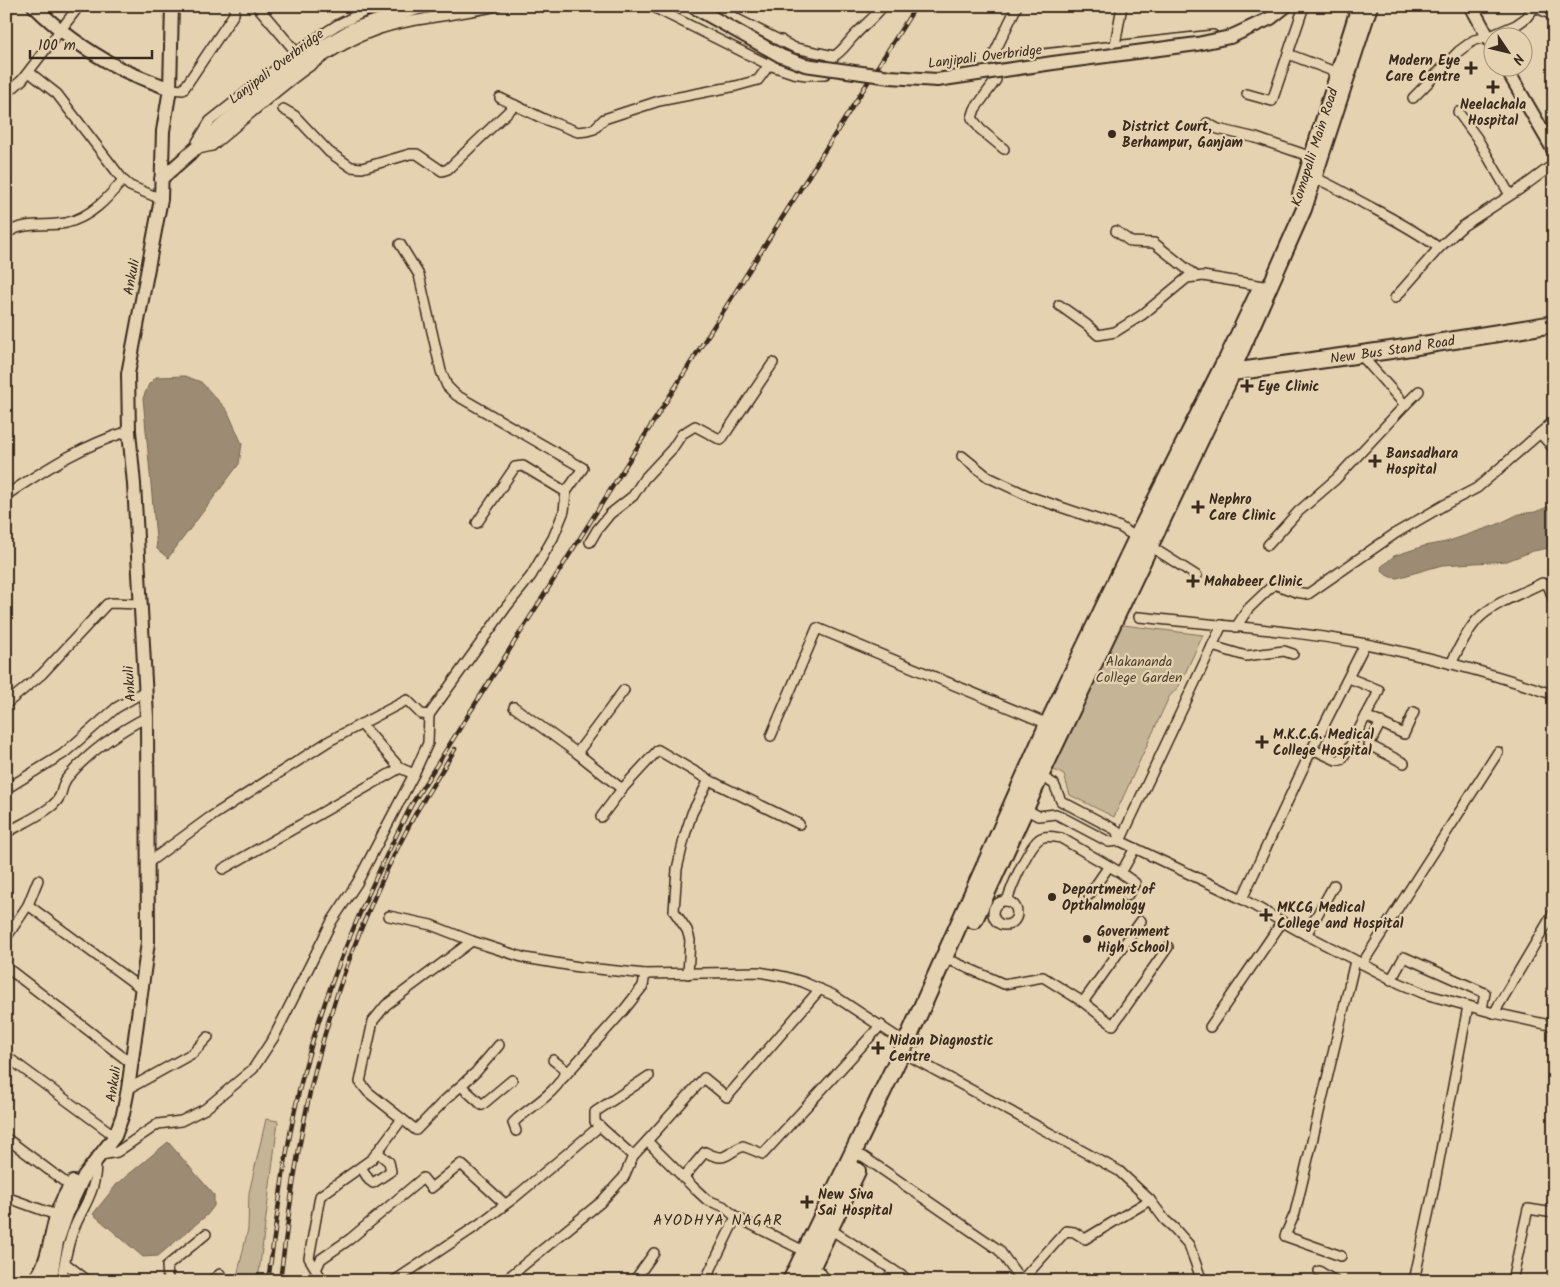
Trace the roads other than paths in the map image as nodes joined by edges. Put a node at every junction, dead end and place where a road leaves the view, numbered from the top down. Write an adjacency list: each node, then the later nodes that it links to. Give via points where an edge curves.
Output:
1 (34, 6): 24 (main road)
2 (79, 6): 24 (street)
3 (172, 6): 36 (main road, Ankuli)
4 (235, 6): 36 (street, via 234,14 183,90)
5 (257, 6): 28 (street)
6 (376, 6): 28 (street, via 337,25)
7 (424, 6): 46 (main road, Lanjipali Overbridge, via 354,30 324,46)
8 (497, 6): 46 (street, via 414,20 373,31 335,49 212,146)
9 (651, 6): 31 (street)
10 (692, 6): 16 (main road, Lanjipali Overbridge, bridge, via 795,62 915,79 946,79 1197,44 1230,37 1271,18)
11 (716, 6): 25 (street)
12 (883, 6): 30 (street)
13 (1017, 6): 27 (street, via 994,54 998,58)
14 (1122, 6): 27 (street)
15 (1278, 6): 27 (street, via 1227,32)
16 (1286, 6)
17 (1304, 6): 29 (street)
18 (1471, 6): 22 (main road)
19 (1362, 7): 33 (main road, Komapalli Main Road); 51 (main road)
20 (1535, 7): 21 (street); 23 (street)
21 (1554, 16)
22 (1483, 28)
23 (1511, 28)
24 (61, 31): 32 (street); 36 (main road, via 120,68)
25 (781, 40): 30 (street, via 795,48); 31 (street)
26 (1482, 40): 40 (street, via 1474,40 1459,51)
27 (1115, 45)
28 (297, 53): 46 (street, via 210,121)
29 (1288, 54): 33 (street); 38 (street, via 1272,101)
30 (834, 56): 31 (street, via 825,74 792,73)
31 (769, 65): 41 (street, via 758,80 659,101 604,119 587,131 578,132)
32 (29, 72): 37 (street); 52 (street, via 57,94)
33 (1338, 73): 48 (main road, Komapalli Main Road)
34 (1512, 78): 47 (main road)
35 (996, 80): 45 (street, via 974,109 972,118)
36 (170, 88): 50 (main road, Ankuli, via 163,131)
37 (6, 94)
38 (1247, 94)
39 (500, 98): 41 (street)
40 (1413, 98)
41 (515, 105): 42 (street, via 448,169 442,171 418,154 362,168 351,167 329,152 295,116)
42 (283, 108)
43 (1458, 112): 53 (street)
44 (1207, 123): 48 (street)
45 (1004, 149)
46 (192, 151): 50 (main road, Lanjipali Overbridge)
47 (1554, 151)
48 (1312, 157): 60 (main road, Komapalli Main Road)
49 (1554, 164): 53 (street)
50 (162, 178): 54 (main road, Ankuli)
51 (1315, 178): 58 (street, via 1422,235); 60 (main road, via 1299,221)
52 (123, 180): 54 (street); 56 (street, via 88,214 66,223 14,228)
53 (1510, 195): 58 (street, via 1462,226)
54 (160, 199): 70 (main road, Ankuli, via 128,374)
55 (1116, 230): 59 (street, via 1131,242 1154,243)
56 (6, 234)
57 (400, 244): 74 (street, via 419,275 447,386 456,395 583,468)
58 (1439, 248): 61 (street)
59 (1197, 278): 60 (street, via 1203,276); 62 (street, via 1187,278 1142,315 1115,332 1098,335)
60 (1266, 286): 66 (main road)
61 (1395, 298)
62 (1060, 304)
63 (1554, 324): 64 (highway, New Bus Stand Road)
64 (1360, 354): 66 (highway, New Bus Stand Road); 68 (street)
65 (773, 363): 78 (street, via 721,440 695,426 682,434 633,496 610,514)
66 (1228, 368): 77 (highway)
67 (1419, 391): 68 (street)
68 (1405, 405): 79 (street)
69 (1554, 421): 71 (street)
70 (129, 431): 75 (street, via 70,455); 83 (main road, Ankuli)
71 (1540, 433): 72 (street); 87 (street, via 1477,488 1396,533 1308,594 1274,584 1248,609)
72 (1554, 450)
73 (962, 456): 77 (street, via 988,477 1005,485 1120,527)
74 (566, 492): 76 (street, via 523,466 514,467); 99 (street, via 564,511 541,561)
75 (6, 495)
76 (477, 523)
77 (1144, 541): 80 (street); 84 (highway)
78 (590, 542)
79 (1268, 545)
80 (1197, 576)
81 (1551, 586): 82 (street); 91 (street, via 1542,583 1479,618)
82 (1554, 601)
83 (140, 604): 94 (main road, Ankuli); 96 (street, via 107,604 42,674)
84 (1108, 614): 104 (highway); 113 (highway)
85 (1139, 617): 86 (street)
86 (1222, 625): 87 (street); 89 (street)
87 (1236, 627): 88 (street)
88 (1365, 644): 91 (street); 92 (street)
89 (1212, 646): 90 (street, via 1246,656 1284,651); 122 (street)
90 (1293, 654)
91 (1451, 664): 95 (street)
92 (1349, 678): 100 (street, via 1379,690); 108 (street)
93 (624, 690): 110 (street)
94 (144, 691): 101 (main road, Ankuli); 116 (street, via 116,708 63,754)
95 (1554, 695)
96 (6, 704)
97 (514, 707): 110 (street)
98 (1414, 712): 102 (street, via 1404,734)
99 (429, 714): 103 (street, via 421,714 407,700); 114 (street, via 428,743)
100 (1366, 716): 102 (street); 105 (street)
101 (147, 717): 121 (street, via 130,725 85,759 66,781 61,796 52,806); 124 (main road, Ankuli)
102 (1381, 722): 106 (street)
103 (360, 724): 112 (street); 124 (street, via 209,818)
104 (1048, 724): 107 (street, via 817,628); 113 (highway)
105 (1360, 728): 106 (street); 108 (street, via 1341,760)
106 (1374, 735): 111 (street, via 1369,745)
107 (771, 736)
108 (1312, 749): 132 (street)
109 (1498, 752): 144 (street)
110 (577, 753): 117 (street)
111 (1404, 763)
112 (400, 768): 114 (street); 126 (street)
113 (1033, 773): 118 (highway); 122 (street, via 1054,784 1062,802 1116,830)
114 (414, 774): 178 (street, via 357,883 332,921 274,1037 253,1069 204,1109 181,1121 158,1124 117,1152)
115 (709, 780): 117 (street, via 658,750); 120 (street); 147 (street, via 687,828 676,869 674,911 690,940)
116 (6, 789)
117 (622, 789): 119 (street)
118 (1019, 806): 122 (street, via 1038,816 1056,814 1108,842); 143 (highway); 160 (highway)
119 (601, 817)
120 (799, 824)
121 (6, 833)
122 (1120, 841): 123 (street)
123 (1135, 848): 127 (street); 132 (street)
124 (149, 862): 149 (main road, Ankuli, via 148,942)
125 (1109, 866): 127 (street); 130 (street); 133 (street, via 1061,838 1041,838 1033,846)
126 (223, 869)
127 (1121, 874): 131 (street, via 1135,883)
128 (38, 880): 134 (street)
129 (1334, 885): 139 (street)
130 (1090, 894)
131 (1127, 896)
132 (1242, 899): 138 (street)
133 (1007, 901)
134 (28, 905): 140 (street); 149 (street)
135 (1554, 912): 154 (street)
136 (389, 916): 141 (street, via 431,925)
137 (1141, 920): 151 (street)
138 (1282, 922): 139 (street); 157 (street)
139 (1306, 935): 144 (street)
140 (6, 938)
141 (472, 941): 146 (street, via 525,958); 169 (street, via 386,1005 373,1021 360,1082)
142 (1168, 947): 151 (street, via 1113,1025)
143 (954, 962): 151 (street, via 1004,984 1043,977); 160 (highway)
144 (1359, 963): 148 (street); 192 (street, via 1295,1213 1285,1236)
145 (6, 968): 163 (street)
146 (645, 974): 147 (street); 165 (street, via 643,986)
147 (688, 974): 150 (street, via 759,972)
148 (1391, 980): 152 (street); 153 (street, via 1404,956 1485,993)
149 (142, 989): 163 (main road, Ankuli)
150 (820, 989): 155 (street); 174 (street, via 727,1097 704,1078)
151 (1083, 1002)
152 (1468, 1006): 153 (street); 217 (street)
153 (1482, 1010): 154 (street)
154 (1494, 1013): 156 (street)
155 (881, 1025): 160 (street); 180 (street, via 763,1154 743,1146 728,1156 717,1158 705,1152)
156 (1554, 1026)
157 (1210, 1027)
158 (208, 1037): 168 (street, via 193,1053)
159 (499, 1046): 167 (street)
160 (909, 1048): 176 (highway); 183 (street, via 1119,1170)
161 (6, 1056): 172 (street)
162 (553, 1060): 165 (street, via 565,1071)
163 (132, 1064): 168 (main road, Ankuli)
164 (649, 1076): 170 (street, via 595,1112 595,1122)
165 (563, 1078): 171 (street, via 516,1118 513,1122)
166 (512, 1080): 167 (street, via 482,1105)
167 (461, 1086): 169 (street, via 416,1130)
168 (128, 1089): 172 (main road, Ankuli)
169 (402, 1119): 175 (street)
170 (600, 1126): 177 (street); 184 (street)
171 (516, 1131)
172 (115, 1136): 178 (main road, Ankuli)
173 (6, 1138): 181 (street)
174 (647, 1141): 177 (street); 180 (street)
175 (377, 1152): 179 (street); 179 (street, via 388,1162 391,1171 373,1183)
176 (859, 1155): 188 (highway); 190 (highway); 199 (street, via 999,1250)
177 (633, 1156): 208 (street, via 624,1177 600,1202)
178 (98, 1158): 181 (main road, via 79,1172); 193 (street, via 94,1187 73,1232); 201 (main road, Ankuli, via 84,1176 69,1208 57,1242)
179 (361, 1167): 194 (street, via 320,1196 309,1258)
180 (683, 1178): 187 (street, via 707,1200)
181 (70, 1186): 186 (main road)
182 (6, 1197): 186 (street)
183 (1150, 1200): 199 (street, via 1085,1239 1066,1231); 215 (street, via 1189,1245)
184 (505, 1204): 194 (street, via 461,1164 431,1188 423,1178 321,1259); 207 (street)
185 (1554, 1214): 218 (street, via 1528,1209)
186 (56, 1215): 200 (main road, via 43,1266)
187 (736, 1217): 190 (street); 210 (street)
188 (830, 1229): 195 (street); 198 (highway)
189 (206, 1234): 204 (street, via 167,1266)
190 (806, 1252): 211 (highway)
191 (654, 1254): 209 (street)
192 (1341, 1256)
193 (64, 1263): 202 (street); 203 (street)
194 (316, 1270): 206 (street)
195 (893, 1270): 213 (street); 214 (street)
196 (1320, 1272): 216 (street)
197 (220, 1274): 205 (street)
198 (808, 1275): 212 (street, via 820,1272)
199 (1023, 1280)
200 (33, 1281)
201 (50, 1281)
202 (61, 1281)
203 (88, 1281)
204 (168, 1281)
205 (210, 1281)
206 (323, 1281)
207 (394, 1281)
208 (504, 1281)
209 (634, 1281)
210 (706, 1281)
211 (791, 1281)
212 (827, 1281)
213 (887, 1281)
214 (910, 1281)
215 (1202, 1281)
216 (1335, 1281)
217 (1414, 1281)
218 (1512, 1281)

